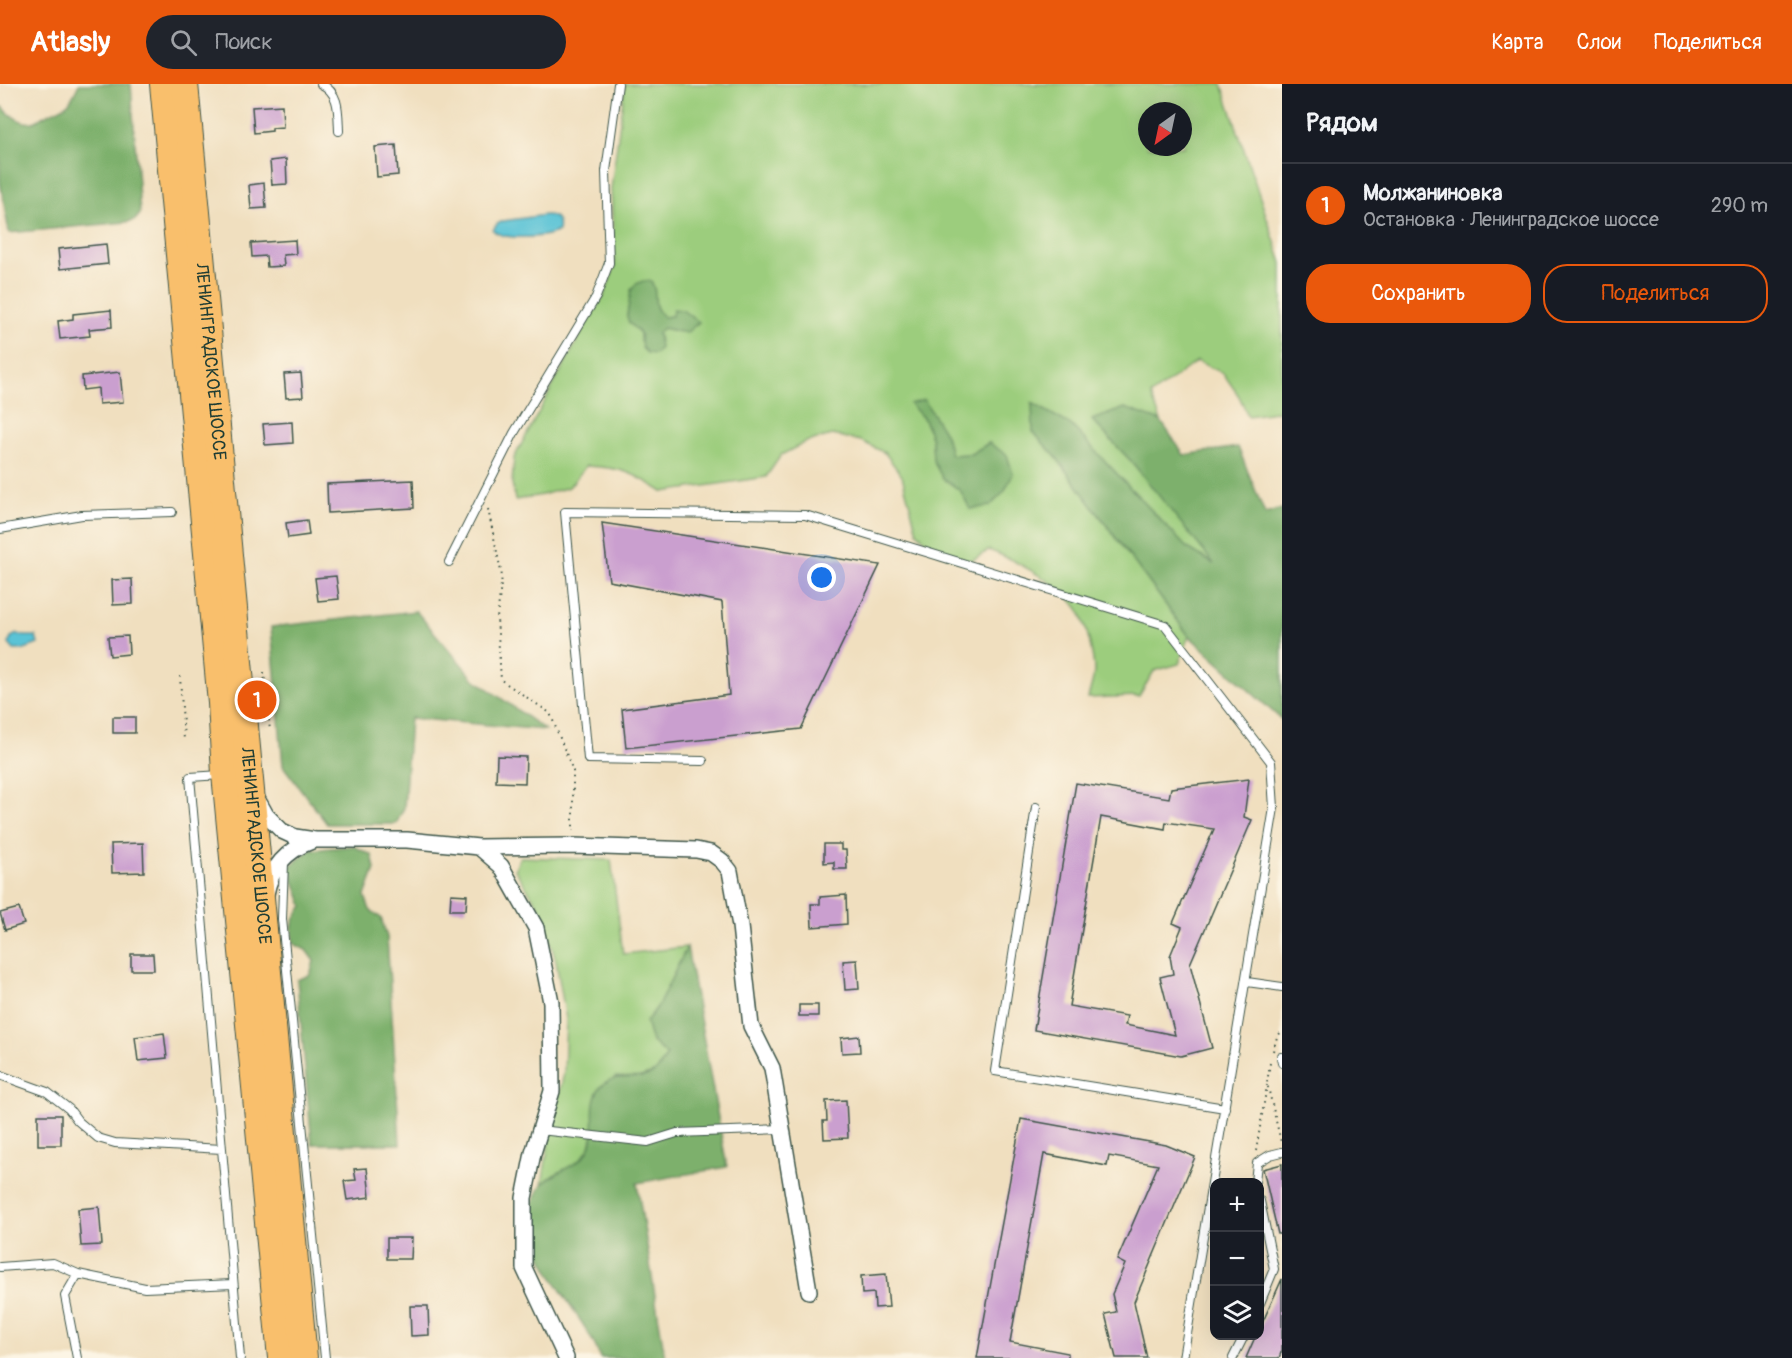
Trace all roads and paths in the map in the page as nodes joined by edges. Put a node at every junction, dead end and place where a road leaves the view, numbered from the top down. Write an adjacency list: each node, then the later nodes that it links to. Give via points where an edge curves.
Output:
1 (163, 84): 15 (highway, ЛЕНИНГРАДСКОЕ ШОССЕ)
2 (185, 84): 16 (highway, ЛЕНИНГРАДСКОЕ ШОССЕ)
3 (321, 84): 5 (lane, via 338,100)
4 (618, 84): 6 (lane, via 606,171 609,263 596,297 514,433)
5 (339, 131)
6 (484, 492): 9 (lane); 20 (path, via 502,576 497,618 501,680 550,712 573,771)
7 (172, 512): 8 (lane, via 82,515)
8 (0, 529)
9 (449, 561)
10 (264, 672): 12 (path)
11 (180, 676): 13 (path)
12 (270, 731)
13 (184, 740)
14 (703, 761): 18 (lane, via 588,759 565,512 805,516 1165,625 1271,762)
15 (225, 774): 32 (lane, via 190,777); 45 (highway, ЛЕНИНГРАДСКОЕ ШОССЕ)
16 (249, 782): 19 (street, via 272,822 282,831); 23 (highway, ЛЕНИНГРАДСКОЕ ШОССЕ)
17 (1036, 807): 29 (lane, via 995,1071)
18 (1278, 807): 24 (lane)
19 (315, 840): 21 (street, via 407,840); 22 (street, via 300,845)
20 (573, 846): 21 (street); 30 (street, via 696,850 711,853 730,871 751,1026 771,1068)
21 (479, 847): 31 (street, via 501,866 536,928 552,1013 552,1091)
22 (284, 858): 23 (street, via 268,884); 47 (lane, via 282,919)
23 (262, 920): 46 (highway, ЛЕНИНГРАДСКОЕ ШОССЕ)
24 (1246, 982): 25 (lane); 29 (lane)
25 (1282, 987)
26 (1282, 1031): 28 (path, via 1274,1046)
27 (0, 1075): 32 (lane, via 47,1092 98,1138 115,1143)
28 (1267, 1083): 33 (path); 34 (path, via 1256,1151)
29 (1225, 1108): 49 (lane)
30 (782, 1129): 31 (lane, via 677,1133 648,1142); 40 (street)
31 (540, 1130): 48 (street, via 524,1198 524,1268)
32 (222, 1149): 39 (lane)
33 (1282, 1150): 34 (lane)
34 (1259, 1162): 35 (lane)
35 (1255, 1178)
36 (1264, 1220): 41 (lane, via 1274,1269)
37 (0, 1267): 38 (lane, via 53,1263)
38 (78, 1274): 39 (lane, via 145,1288); 43 (lane, via 65,1296)
39 (233, 1284): 44 (lane)
40 (809, 1291)
41 (1264, 1293)
42 (1242, 1340): 50 (lane)
43 (76, 1358)
44 (240, 1358)
45 (280, 1358)
46 (303, 1358)
47 (325, 1358)
48 (566, 1358)
49 (1183, 1358)
50 (1233, 1358)

